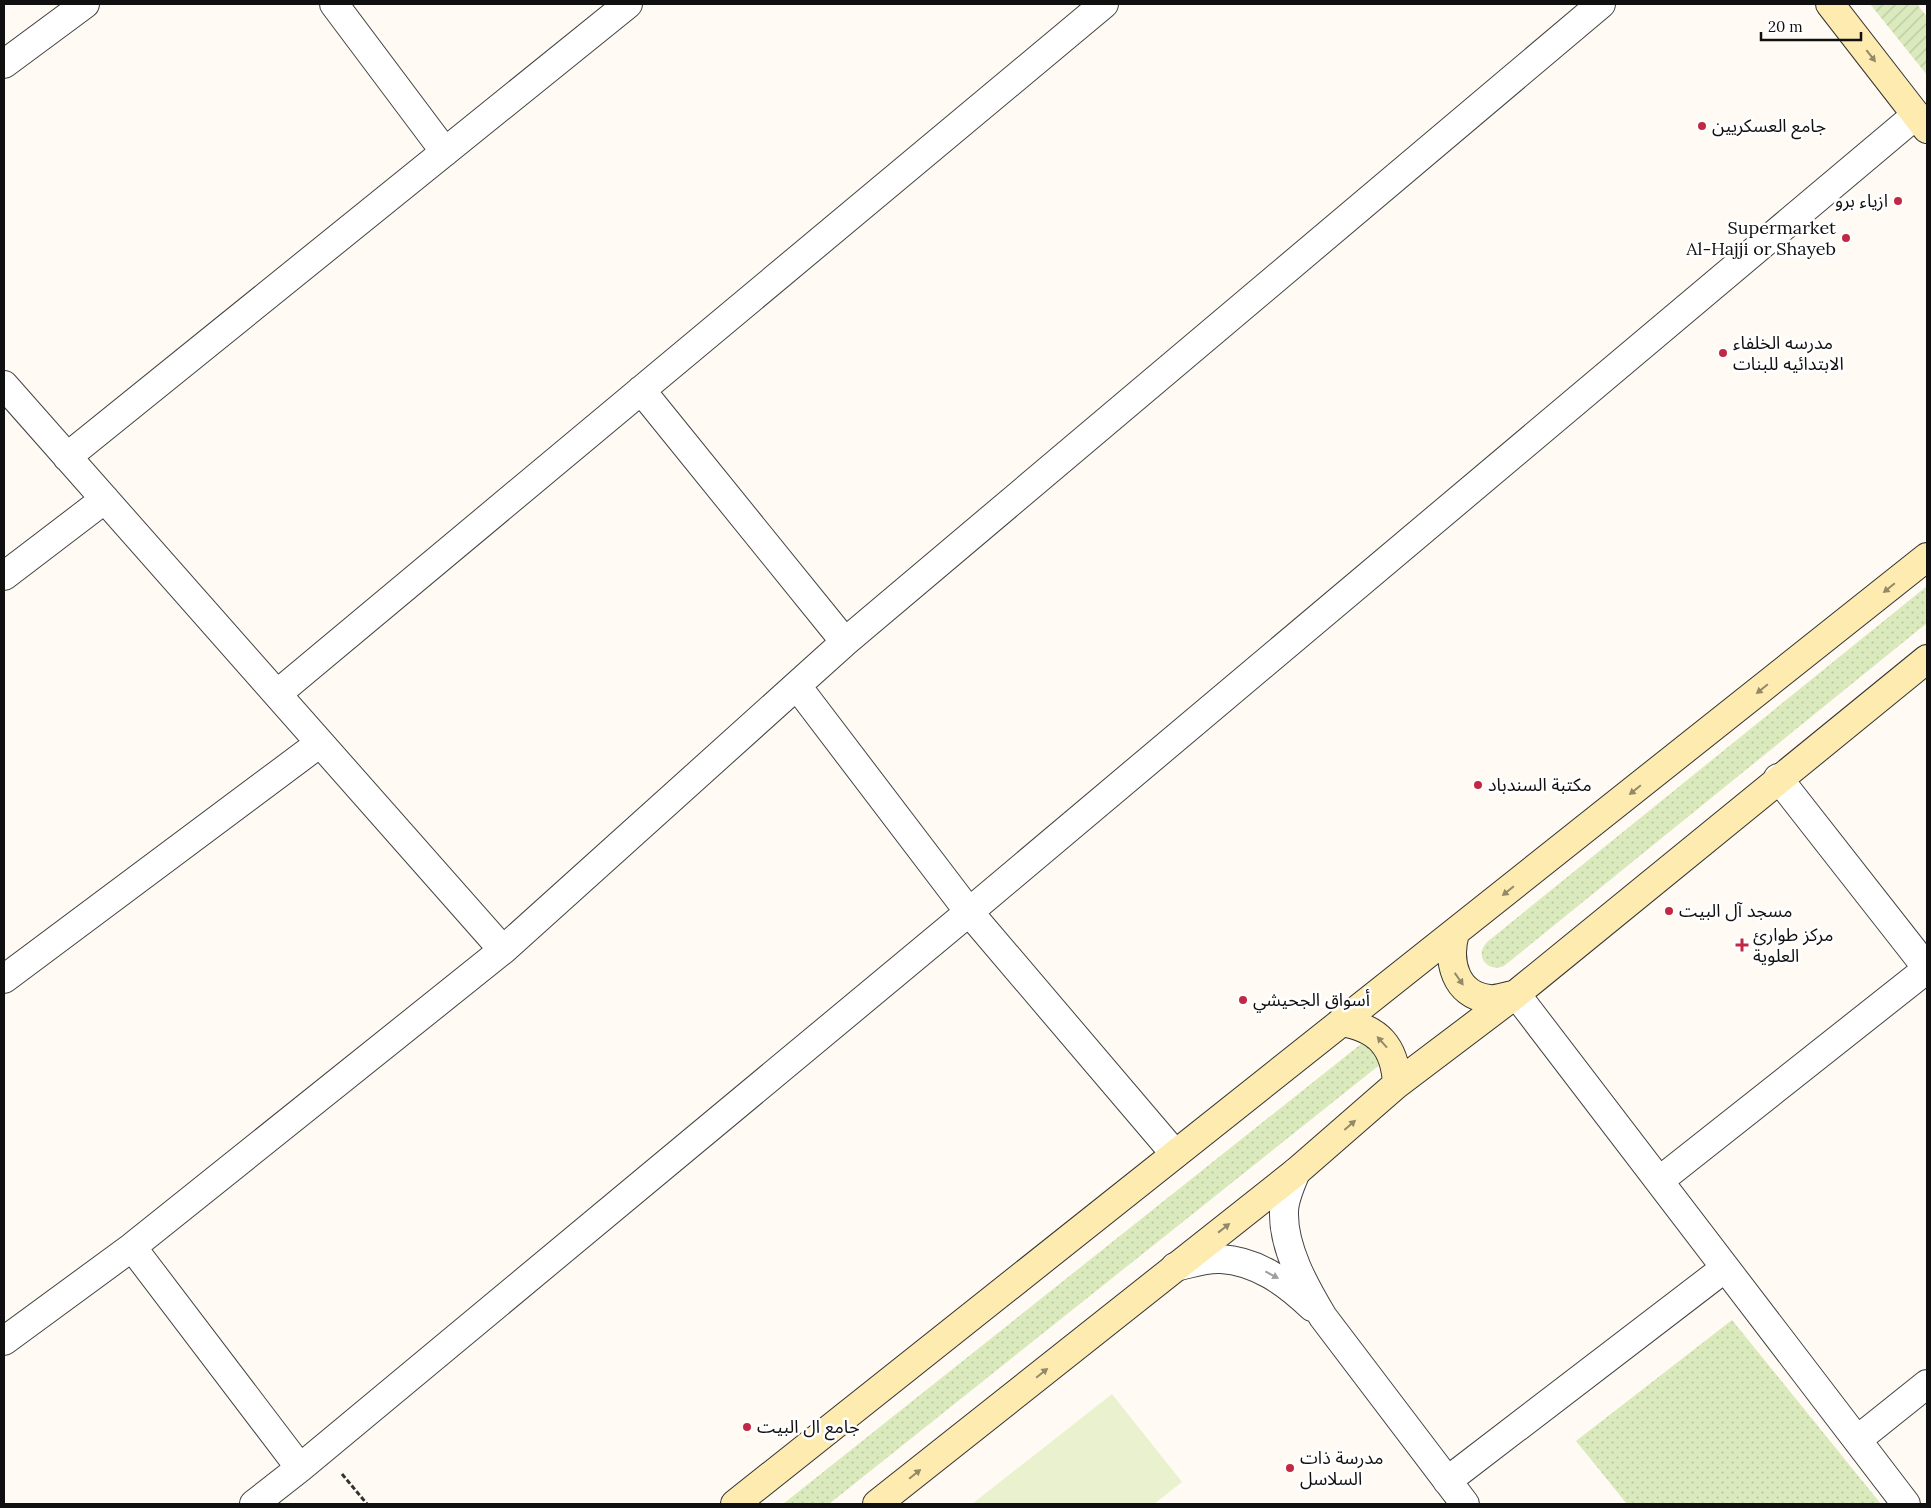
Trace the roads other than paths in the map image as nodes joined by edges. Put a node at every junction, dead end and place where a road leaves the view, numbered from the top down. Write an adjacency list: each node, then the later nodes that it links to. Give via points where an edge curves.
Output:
1 (85, 4): 7 (street)
2 (334, 4): 9 (street)
3 (628, 4): 9 (street)
4 (1104, 4): 11 (street)
5 (1601, 4): 16 (street)
6 (1830, 4): 8 (street, one-way to 8)
7 (4, 64)
8 (1922, 122): 22 (street)
9 (445, 152): 12 (street)
10 (4, 385): 12 (street)
11 (641, 390): 16 (street); 19 (street)
12 (67, 457): 13 (street)
13 (105, 499): 15 (street); 19 (street)
14 (1927, 557): 23 (street, one-way to 23)
15 (4, 576)
16 (845, 642): 18 (street)
17 (1927, 659): 21 (street)
18 (797, 686): 22 (street); 24 (street)
19 (277, 694): 20 (street)
20 (320, 743): 24 (street); 26 (street)
21 (1778, 778): 25 (street); 27 (street)
22 (969, 912): 30 (street); 40 (street)
23 (1455, 933): 27 (street, one-way to 27, via 1450,950 1452,967 1460,982 1473,994 1490,999); 28 (street)
24 (503, 950): 33 (street)
25 (1927, 968): 32 (street)
26 (4, 979)
27 (1516, 994): 29 (street); 32 (street)
28 (1341, 1022): 29 (street, one-way to 28, via 1392,1054 1382,1041 1371,1031); 30 (street)
29 (1397, 1084): 31 (street, one-way to 29)
30 (1176, 1154): 43 (street)
31 (1296, 1172): 34 (street, one-way to 31); 36 (street, via 1284,1211 1285,1234)
32 (1659, 1181): 35 (street)
33 (132, 1247): 37 (street); 40 (street)
34 (1175, 1267): 36 (street, one-way to 36, via 1220,1259 1242,1262 1279,1279); 44 (street, one-way to 34)
35 (1725, 1268): 39 (street); 41 (street)
36 (1323, 1317): 41 (street)
37 (4, 1341)
38 (1927, 1384): 39 (street)
39 (1857, 1440): 46 (street)
40 (300, 1468): 42 (street)
41 (1447, 1481): 45 (street)
42 (254, 1504)
43 (735, 1504)
44 (877, 1504)
45 (1465, 1504)
46 (1906, 1504)

